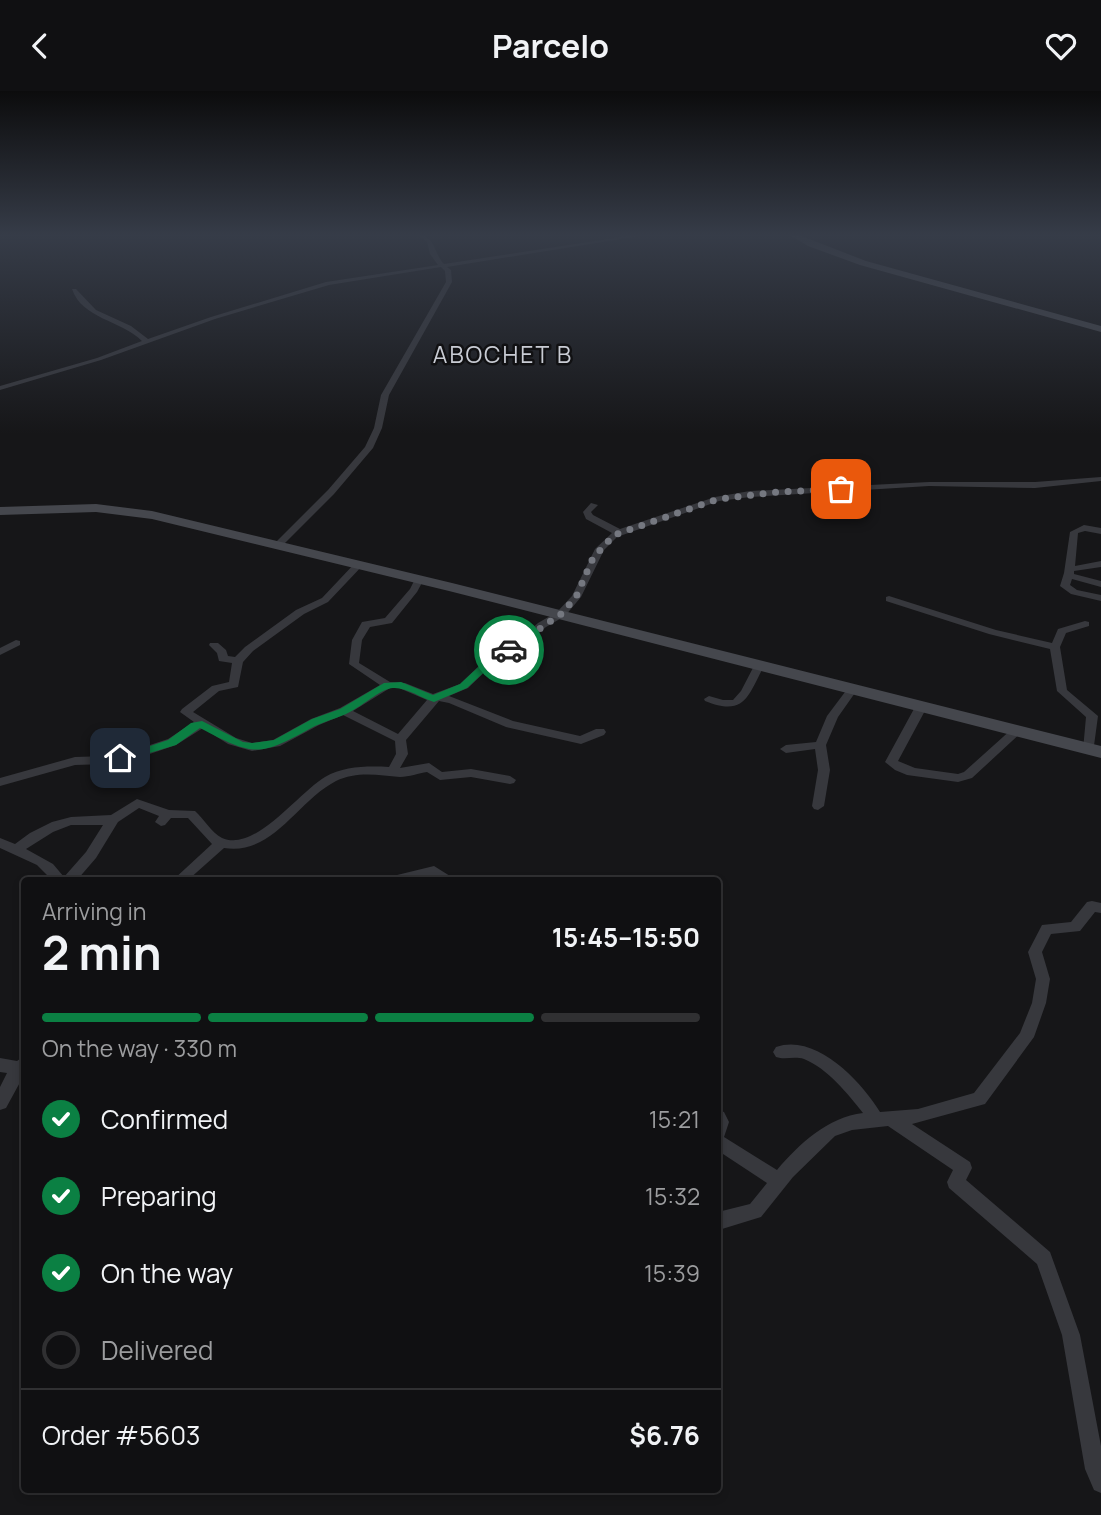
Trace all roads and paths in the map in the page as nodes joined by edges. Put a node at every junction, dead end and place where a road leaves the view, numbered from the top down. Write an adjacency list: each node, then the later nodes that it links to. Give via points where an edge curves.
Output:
1 (82, 301): 6 (street, via 99,315 124,323)
2 (267, 301): 6 (street)
3 (438, 301): 13 (street, via 384,395 369,448)
4 (1002, 301): 5 (main road)
5 (1101, 329)
6 (147, 342): 7 (street)
7 (0, 388)
8 (1101, 479): 12 (street, via 750,494 718,499)
9 (594, 505): 12 (street, via 587,512 589,517)
10 (0, 511): 13 (main road, via 110,509)
11 (1101, 531): 16 (street, via 1084,528 1074,532)
12 (620, 533): 21 (street, via 593,558 576,597)
13 (279, 544): 14 (main road)
14 (359, 564): 17 (main road); 27 (street, via 325,600 300,612)
15 (1101, 564): 16 (street)
16 (1071, 573): 18 (street); 19 (street, via 1065,586 1069,590)
17 (419, 579): 21 (main road); 29 (street, via 388,621 366,624 357,640 354,664)
18 (1101, 584)
19 (1101, 598)
20 (890, 599): 25 (street)
21 (561, 614): 28 (main road); 31 (street, via 490,661 464,686)
22 (1085, 624): 25 (street, via 1062,631)
23 (16, 643): 26 (street)
24 (214, 645): 27 (street, via 223,659)
25 (1055, 647): 41 (street, via 1062,691 1092,716)
26 (0, 652)
27 (237, 661): 35 (street, via 234,685 216,688 186,712)
28 (759, 666): 30 (main road); 32 (street, via 742,700 731,705)
29 (388, 685): 31 (street); 34 (street)
30 (852, 690): 33 (main road); 39 (street)
31 (435, 698): 37 (street, via 452,699 510,724 581,740); 38 (street)
32 (709, 699)
33 (920, 707): 36 (main road); 36 (street, via 891,762 911,773 968,775)
34 (344, 711): 35 (street, via 276,743 252,747); 38 (street)
35 (202, 724): 44 (street, via 172,742 137,754 75,761)
36 (1017, 731): 41 (main road)
37 (600, 732)
38 (400, 740): 42 (street, via 401,754)
39 (820, 744): 40 (street); 45 (street, via 824,770)
40 (786, 749)
41 (1095, 751)
42 (392, 771): 43 (street, via 429,767 440,776 471,773); 48 (street, via 363,770 330,779 261,836 238,846)
43 (510, 780)
44 (0, 782)
45 (817, 806)
46 (112, 821): 48 (street, via 137,803 164,818 191,814); 49 (street, via 70,821); 51 (street)
47 (0, 843): 49 (street)
48 (220, 843): 52 (street)
49 (16, 850): 50 (street)
50 (58, 877)
51 (72, 877)
52 (183, 877)
53 (410, 877): 54 (street, via 434,871)
54 (441, 877)
55 (1101, 908): 61 (street, via 1092,906 1075,927 1047,929 1035,952 1043,978 1026,1037 979,1098 918,1116)
56 (781, 1052): 61 (street, via 804,1052 818,1060 853,1087)
57 (0, 1065): 58 (street)
58 (21, 1065)
59 (21, 1067): 60 (street)
60 (0, 1103)
61 (883, 1119): 63 (street, via 852,1122 829,1131); 65 (street, via 964,1168 954,1182 1044,1258 1071,1335)
62 (721, 1142): 63 (street)
63 (779, 1181): 64 (street, via 755,1211)
64 (721, 1221)
65 (1101, 1483)

